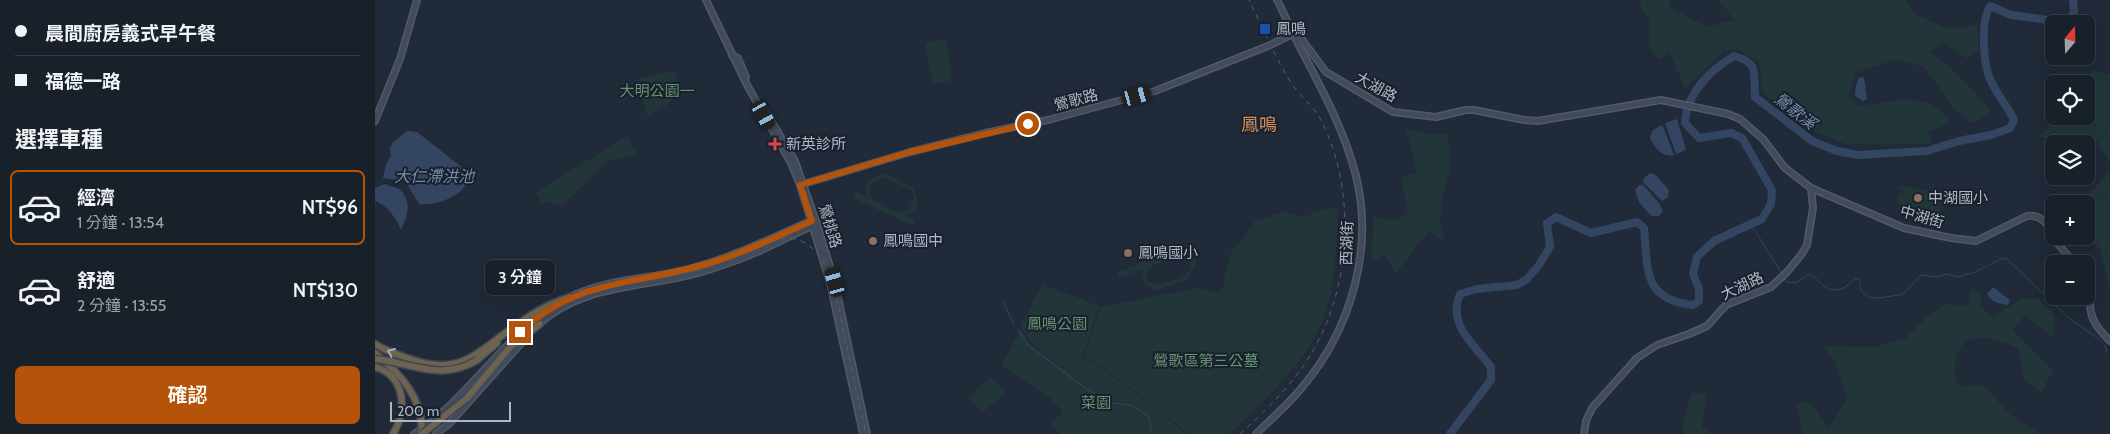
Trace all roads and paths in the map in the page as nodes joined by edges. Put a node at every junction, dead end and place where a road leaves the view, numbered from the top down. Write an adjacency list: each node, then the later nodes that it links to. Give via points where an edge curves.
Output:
1 (417, 0): 5 (street)
2 (706, 0): 6 (street, 鶯桃路, via 732,55 738,58 795,161)
3 (1277, 0): 4 (street, 大湖路)
4 (1293, 34): 6 (street, 鶯歌路, bridge, via 1155,91 910,152); 7 (street, 大湖路, via 1301,38 1326,72 1383,107 1402,114 1436,117 1475,110 1538,121 1661,100 1728,114 1740,119 1763,139 1785,168); 30 (street, 西湖街, via 1331,112 1356,177 1362,245 1353,297 1321,362 1304,386)
5 (375, 121)
6 (802, 185): 8 (street, 鶯桃路)
7 (1811, 188): 9 (street, 中湖街, via 1904,228 1967,241 1976,240 2027,216); 31 (street, 大湖路, via 1813,208 1807,245 1787,272 1771,287 1726,305 1707,326 1657,345 1637,358 1592,408)
8 (814, 222): 12 (street, via 710,263 600,287); 14 (street, via 770,246 703,272 598,293 569,305); 28 (street, 鶯桃路); 29 (street, 鶯桃路, via 835,282)
9 (2045, 222)
10 (2059, 245): 11 (street)
11 (2067, 255)
12 (570, 297): 15 (highway, via 537,310); 22 (street, via 529,323 463,394)
13 (2090, 305): 16 (street, via 2095,325)
14 (540, 324): 21 (highway, via 518,340); 27 (street, via 449,424)
15 (514, 327): 17 (highway, one-way to 17, via 469,359 443,366 413,360); 19 (highway, bridge, via 465,368 442,371)
16 (2110, 341)
17 (375, 344)
18 (375, 353): 23 (highway, via 408,385 419,409)
19 (375, 359)
20 (375, 368): 24 (highway, via 389,374 399,386 402,412)
21 (467, 398): 23 (highway, bridge); 26 (highway, bridge, via 452,416)
22 (431, 422): 23 (street); 27 (street, via 427,428)
23 (422, 432): 25 (street)
24 (393, 434)
25 (414, 434)
26 (429, 434)
27 (436, 434)
28 (863, 434)
29 (867, 434)
30 (1256, 434)
31 (1583, 434)

